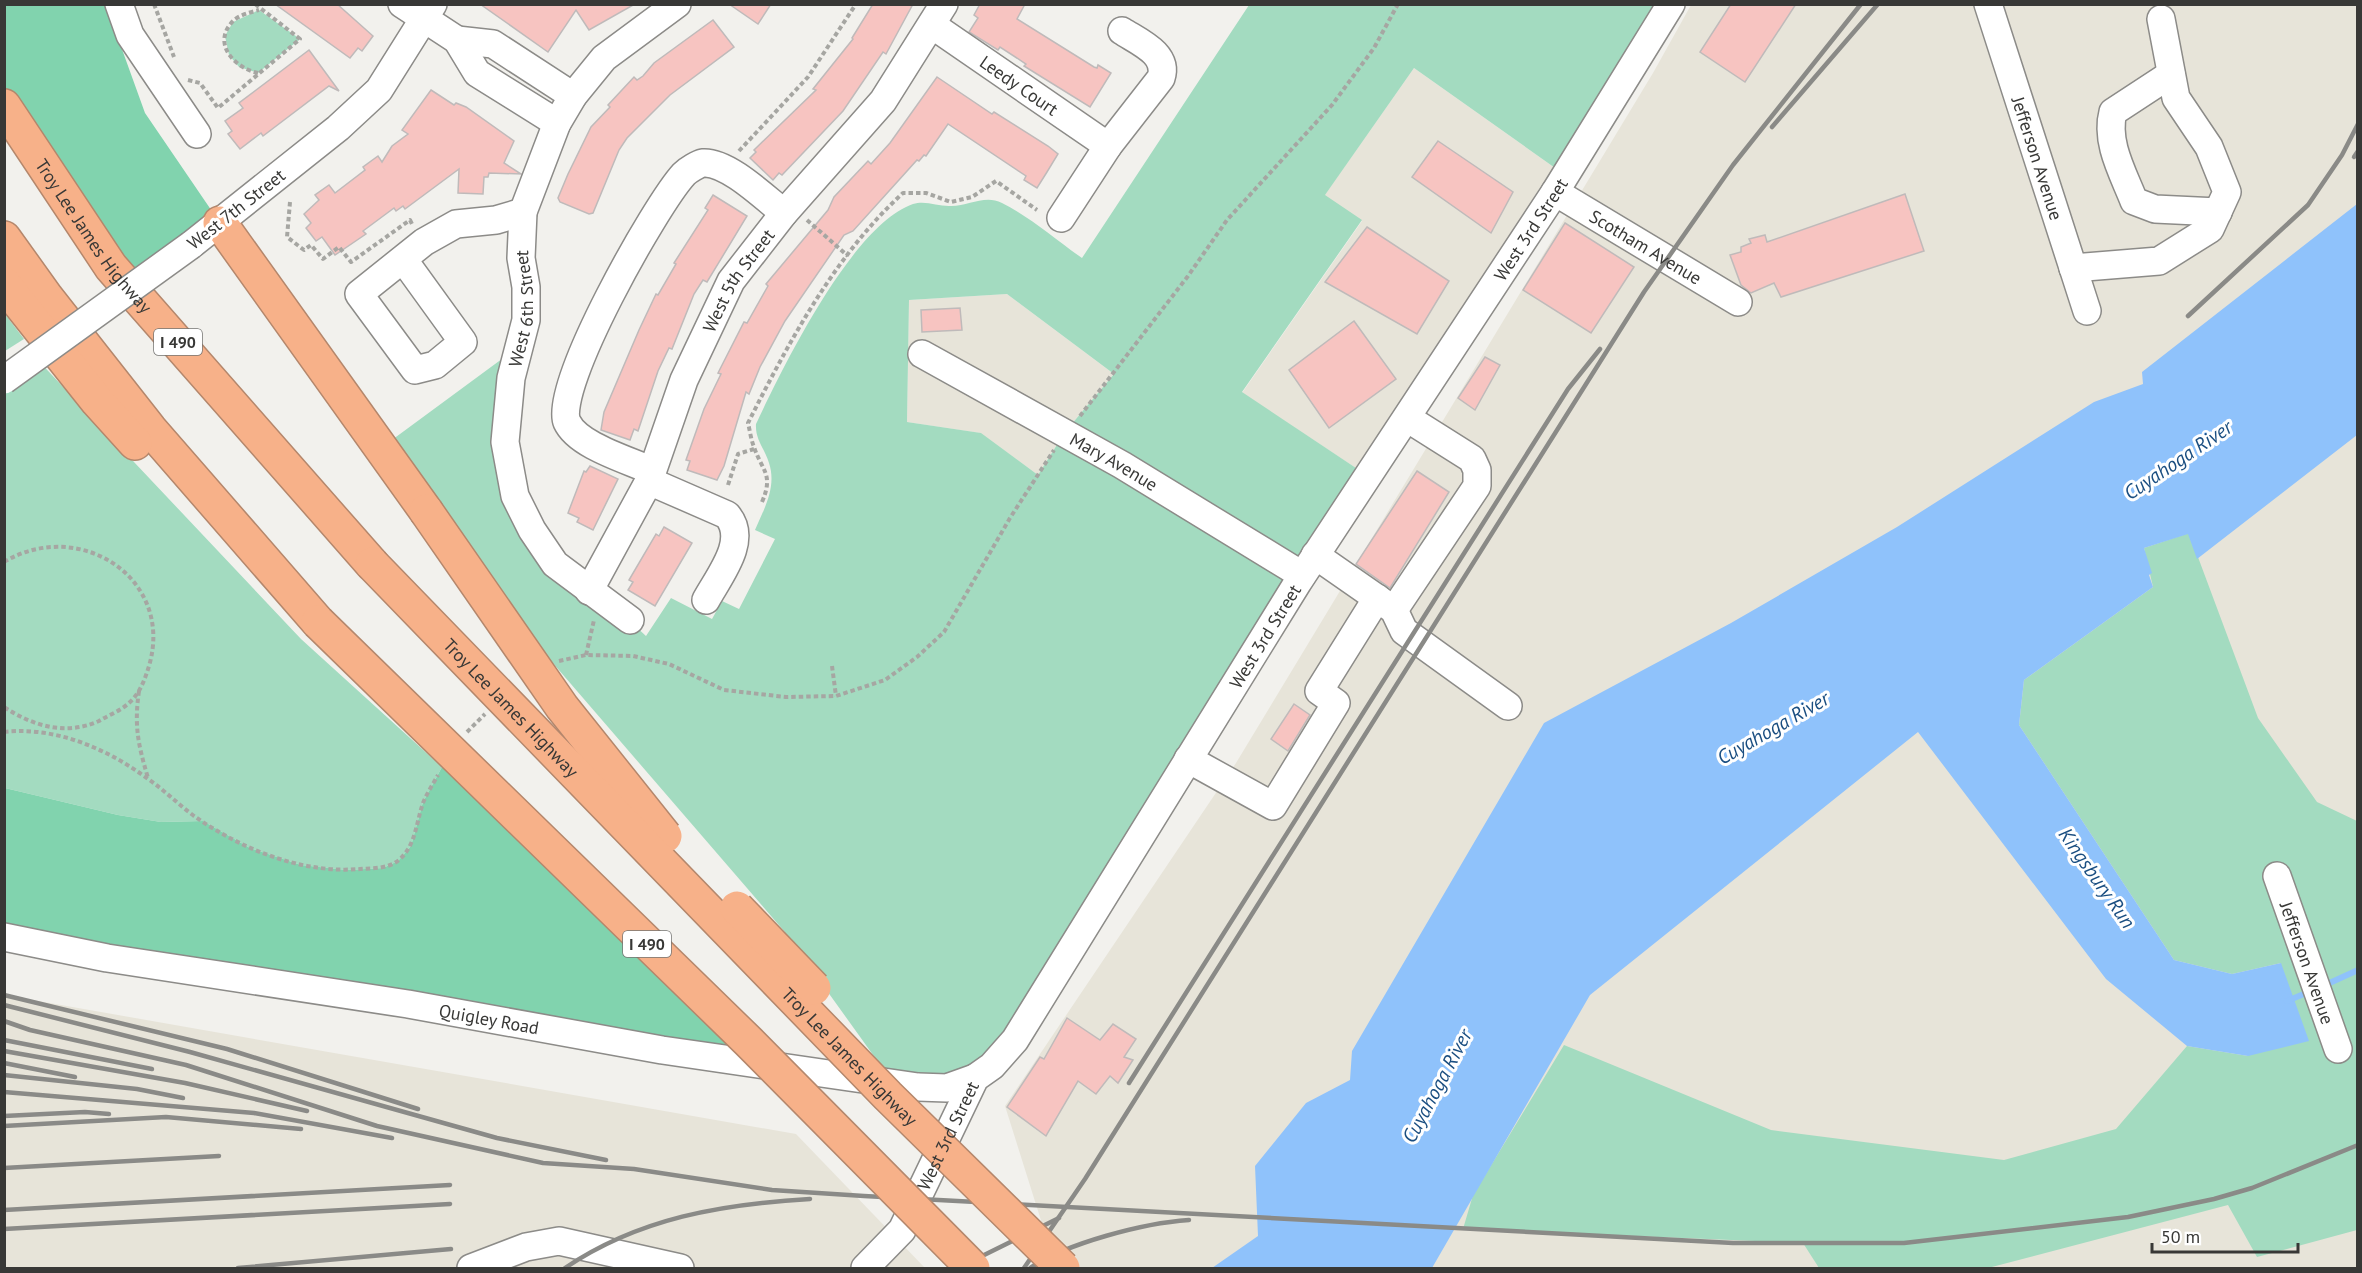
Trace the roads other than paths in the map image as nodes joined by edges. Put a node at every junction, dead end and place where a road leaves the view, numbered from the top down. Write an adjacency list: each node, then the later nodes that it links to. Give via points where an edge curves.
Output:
1 (119, 4): 14 (street, via 130,34)
2 (677, 4): 11 (street, West 6th Street, via 604,58)
3 (1671, 4): 16 (street, West 3rd Street)
4 (1988, 4): 24 (street, Jefferson Avenue)
5 (420, 9): 9 (street); 21 (street, West 7th Street, via 379,90)
6 (938, 15): 15 (street, Leedy Court); 20 (street, West 5th Street, via 883,101)
7 (2161, 19): 10 (street)
8 (1122, 31): 15 (street, via 1154,52 1164,69)
9 (457, 40): 11 (street, via 493,44); 13 (street, via 477,73)
10 (2171, 74): 18 (street, via 2176,98 2208,147 2227,192); 18 (street, via 2114,112 2109,128 2115,149 2134,201 2155,209)
11 (573, 96): 13 (street, West 6th Street)
12 (4, 106): 46 (highway, Troy Lee James Highway / I 490, bridge, via 111,267 372,564)
13 (557, 123): 17 (street, West 6th Street)
14 (197, 134)
15 (1108, 146): 19 (street)
16 (1555, 192): 26 (street, Scotham Avenue); 32 (street, West 3rd Street)
17 (523, 212): 23 (street, via 496,220 456,224); 36 (street, West 6th Street, via 521,258 526,320 511,378 505,442 515,496 532,530 555,564)
18 (2218, 212): 24 (street, via 2210,230 2159,261)
19 (1049, 214)
20 (795, 216): 33 (street, West 5th Street, via 731,281 684,380); 33 (street, via 734,174 718,165 702,163 685,172 634,247 595,326 569,391 566,419 585,440)
21 (220, 224): 29 (street, West 7th Street, bridge); 46 (highway, bridge, via 562,706 673,846 775,945 856,1033)
22 (4, 238): 39 (highway, I 490, via 150,429)
23 (403, 259)
24 (2073, 268): 27 (street, Jefferson Avenue)
25 (4, 284): 39 (highway, via 97,401 253,570)
26 (1738, 302)
27 (2087, 311)
28 (922, 354): 34 (street, Mary Avenue)
29 (34, 357): 30 (highway, bridge); 31 (street, West 7th Street, bridge)
30 (4, 370)
31 (4, 380)
32 (1407, 418): 34 (street, West 3rd Street); 37 (street, via 1472,459 1477,486)
33 (651, 476): 35 (street, via 731,520 735,546); 36 (street, West 5th Street)
34 (1309, 565): 37 (street, Mary Avenue); 41 (street, West 3rd Street)
35 (706, 600)
36 (595, 602): 38 (street, West 6th Street)
37 (1386, 604): 40 (street, Mary Avenue, via 1404,631); 41 (street, via 1319,691 1336,703 1274,806)
38 (630, 620)
39 (318, 622): 50 (highway, I 490, bridge, via 749,1042)
40 (1508, 706)
41 (1188, 759): 45 (street, West 3rd Street, via 1015,1040 992,1066)
42 (2277, 876): 44 (street, Jefferson Avenue)
43 (4, 937): 45 (street, Quigley Road, via 107,958 408,1004 662,1050 918,1087 947,1088)
44 (2338, 1049)
45 (975, 1078): 49 (street, West 3rd Street, via 902,1230)
46 (888, 1096): 51 (highway, Troy Lee James Highway / I 490, bridge)
47 (471, 1269): 48 (street, via 526,1247 559,1241)
48 (680, 1269)
49 (865, 1269)
50 (973, 1269)
51 (1063, 1269)

